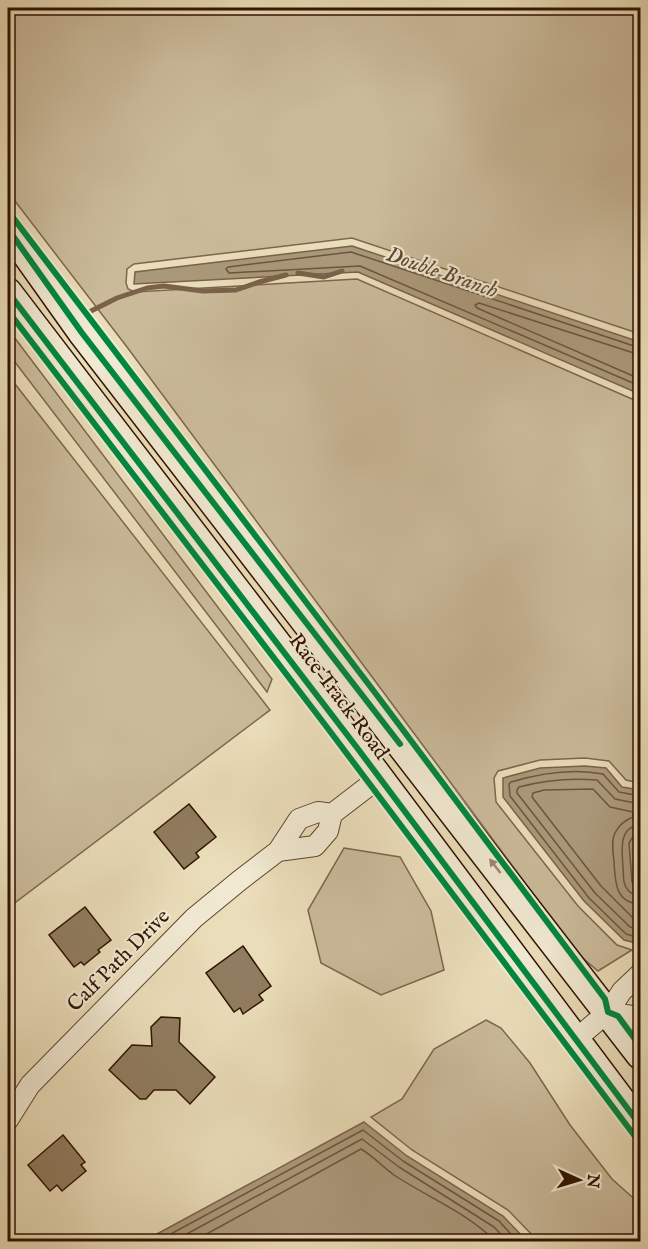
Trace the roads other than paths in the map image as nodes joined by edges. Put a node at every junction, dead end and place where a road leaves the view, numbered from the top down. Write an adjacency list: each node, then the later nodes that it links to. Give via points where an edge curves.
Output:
1 (8, 229): 3 (main road, Race Track Road)
2 (10, 295): 4 (main road, Race Track Road)
3 (165, 440): 4 (main road); 9 (main road, Race Track Road, one-way to 3)
4 (137, 462): 5 (main road, Race Track Road)
5 (379, 778): 6 (street, Calf Path Drive); 11 (main road, Race Track Road)
6 (332, 814): 7 (street, Calf Path Drive, via 318,812 299,819); 7 (street, Calf Path Drive, via 328,831 315,846)
7 (279, 851): 13 (street, Calf Path Drive, via 194,918 30,1085)
8 (640, 974): 9 (street)
9 (608, 1012): 10 (street); 11 (street); 12 (main road, Race Track Road)
10 (640, 1014)
11 (576, 1039): 14 (main road, Race Track Road)
12 (640, 1055)
13 (8, 1120)
14 (640, 1125)

